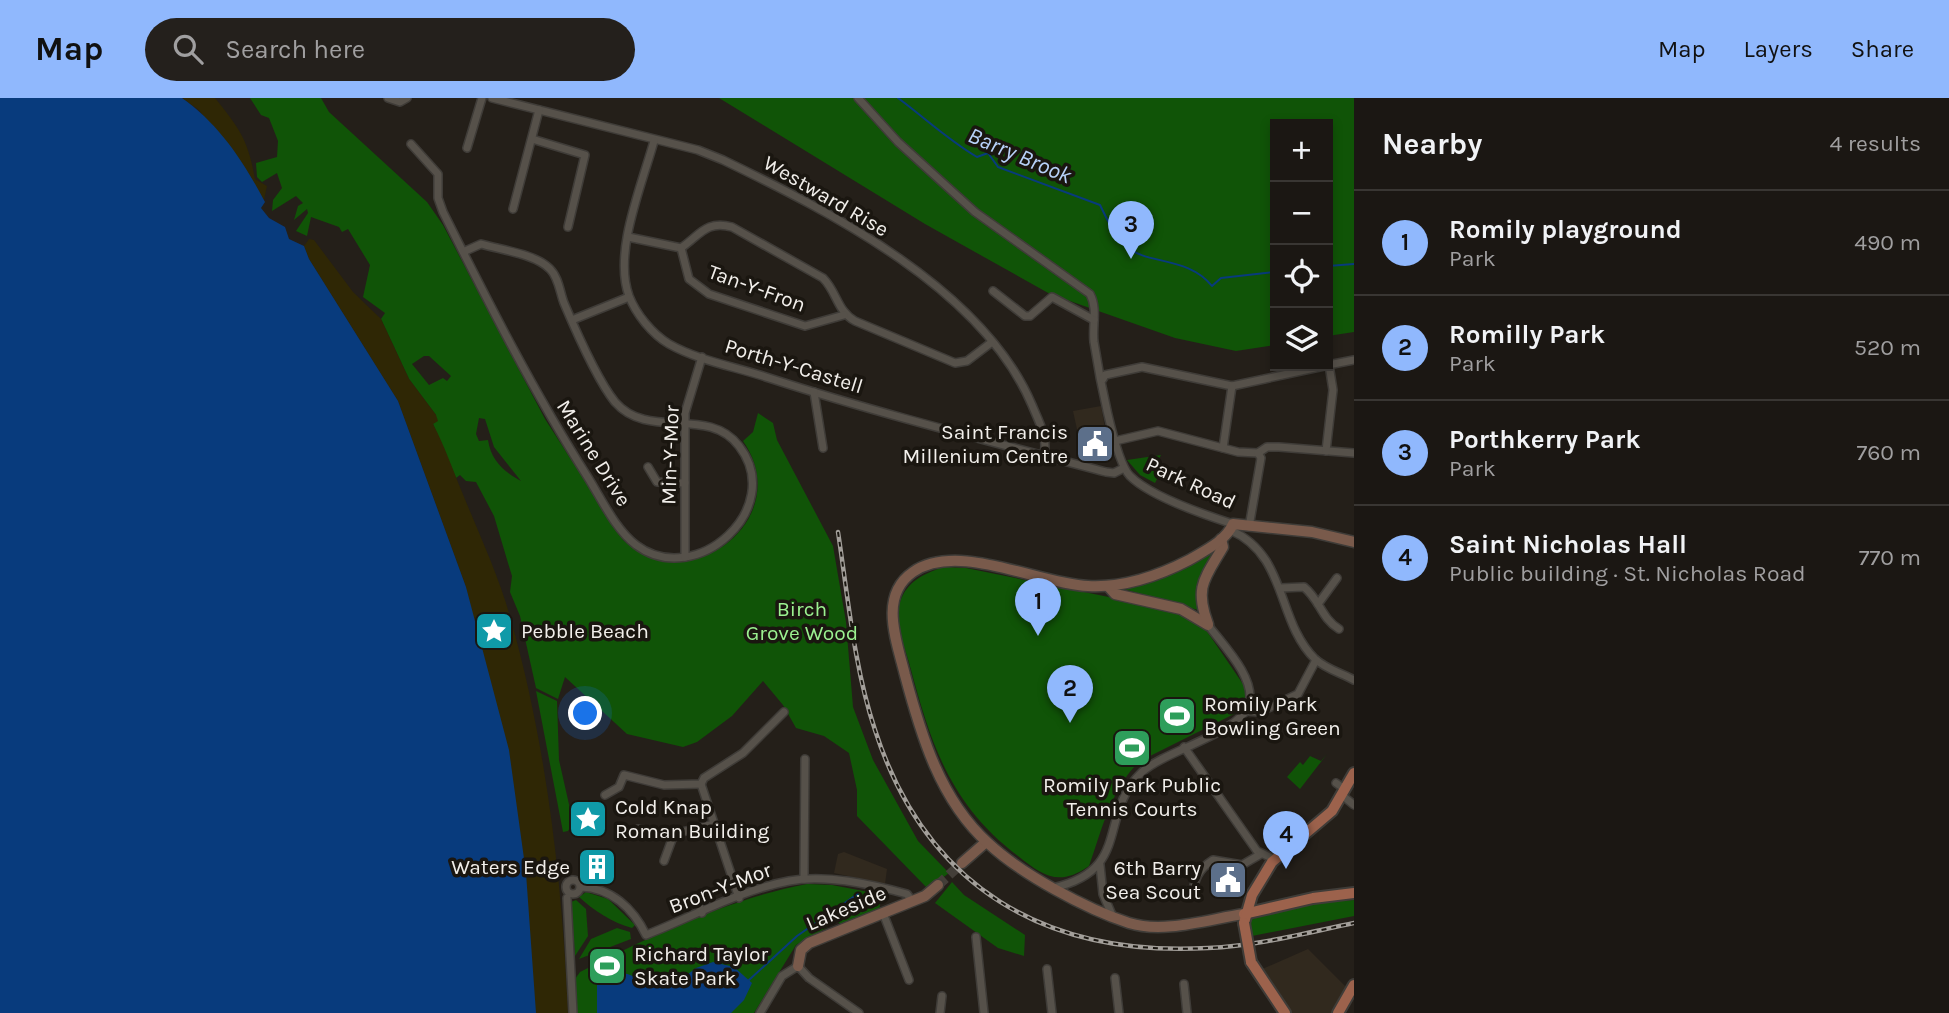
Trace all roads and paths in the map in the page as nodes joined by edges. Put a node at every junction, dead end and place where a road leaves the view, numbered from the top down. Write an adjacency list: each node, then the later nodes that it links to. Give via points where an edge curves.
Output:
1 (388, 98): 2 (street, via 401,102)
2 (407, 98)
3 (482, 98): 10 (street)
4 (492, 98): 6 (street, Westward Rise)
5 (858, 98): 20 (street, Park Road, via 898,142 975,212 1083,287 1094,301)
6 (539, 110): 7 (street); 8 (street, Westward Rise)
7 (531, 139): 11 (street); 12 (street, via 585,155)
8 (654, 141): 13 (street, Porth-Y-Castell); 21 (street, Westward Rise, via 723,160 886,250 934,286)
9 (411, 144): 15 (street, Marine Drive, via 438,174 438,198)
10 (467, 148)
11 (513, 209)
12 (568, 227)
13 (628, 237): 14 (street); 17 (street, Porth-Y-Castell, via 624,267)
14 (681, 248): 18 (street, Tan-Y-Fron, via 689,279 709,294 806,326); 18 (street, via 702,228 732,227 823,278)
15 (463, 252): 19 (street, Marine Drive, via 481,244 543,264 552,271); 45 (street, Marine Drive, via 549,417 628,538 649,552)
16 (993, 291): 20 (street, via 1025,316 1052,297)
17 (629, 297): 19 (street); 22 (street, Porth-Y-Castell, via 659,337)
18 (844, 315): 21 (street, via 956,363 967,361)
19 (572, 320): 30 (street, Marine Drive, via 616,403 645,421)
20 (1094, 320): 27 (street, Park Road)
21 (992, 342): 37 (street, Westward Rise, via 1030,400 1045,438)
22 (702, 357): 29 (street, Porth-Y-Castell); 30 (street, Min-Y-Mor)
23 (1354, 360): 24 (street)
24 (1333, 364)
25 (1299, 371): 28 (street)
26 (1328, 371): 34 (street, via 1333,390)
27 (1102, 379): 28 (street, via 1142,367); 31 (street, Park Road)
28 (1233, 386): 33 (street)
29 (814, 392): 32 (street); 37 (street, Porth-Y-Castell)
30 (684, 425): 40 (street, Min-Y-Mor); 45 (street, Marine Drive, via 701,424 725,433 746,456 752,477 748,505 733,532 712,549)
31 (1115, 441): 33 (street, via 1158,431); 39 (street, Park Road)
32 (823, 448)
33 (1223, 448): 35 (street)
34 (1326, 451): 35 (street, via 1267,447); 36 (street)
35 (1258, 453): 42 (street, via 1261,458)
36 (1354, 453)
37 (1044, 455): 39 (street, Porth-Y-Castell, via 1106,472)
38 (648, 467): 40 (street, via 657,482)
39 (1124, 468): 41 (street, Park Road, via 1137,482)
40 (685, 483): 45 (street, Min-Y-Mor)
41 (1232, 527): 42 (street, Park Road); 43 (street); 48 (street, via 1272,567)
42 (1250, 527): 44 (street, Park Road, via 1312,532)
43 (1222, 539): 47 (street, via 1162,573); 50 (street, via 1223,547 1200,592)
44 (1354, 542)
45 (685, 556)
46 (1337, 578): 49 (street)
47 (1108, 586): 50 (street, via 1115,594 1181,609); 67 (street, via 1086,587 957,561 925,566 898,588 893,603 894,630 929,755 957,807)
48 (1280, 588): 49 (street, via 1304,587); 52 (street, via 1290,620)
49 (1318, 604): 51 (street, via 1325,619)
50 (1209, 625): 55 (street, via 1248,684)
51 (1339, 629)
52 (1316, 660): 53 (street); 55 (street, via 1298,694 1260,712)
53 (1354, 680)
54 (784, 712): 60 (street, via 743,753)
55 (1246, 712): 56 (street, via 1232,724)
56 (1184, 747): 68 (street); 72 (street, via 1155,762 1132,783)
57 (805, 759): 73 (street)
58 (1354, 773): 61 (main road)
59 (1336, 783): 61 (street)
60 (701, 784): 62 (street, via 664,785 624,775 619,787); 64 (street)
61 (1345, 793): 63 (street); 69 (main road, via 1327,816)
62 (605, 795)
63 (1354, 805)
64 (714, 824): 66 (street); 82 (street)
65 (638, 829): 66 (street)
66 (674, 834): 70 (street)
67 (986, 842): 71 (street); 76 (street)
68 (1261, 854): 69 (street); 80 (street, via 1242,865 1213,860 1200,869)
69 (1275, 859): 79 (main road)
70 (664, 861)
71 (962, 863)
72 (1100, 865): 76 (street, via 1079,881); 88 (street, via 1103,894)
73 (804, 879): 77 (street, Bron-Y-Mor, via 837,880); 82 (street, Bron-Y-Mor)
74 (938, 885): 84 (street, Lakeside)
75 (581, 887): 87 (street, Bron-Y-Mor, via 604,892 623,903 646,935)
76 (1054, 888): 88 (street)
77 (890, 891): 84 (street, Bron-Y-Mor, via 907,894); 86 (street)
78 (1354, 893): 85 (main road)
79 (1255, 894): 85 (main road, via 1255,903); 89 (main road)
80 (1191, 897)
81 (567, 898): 98 (street)
82 (739, 898): 87 (street, Bron-Y-Mor)
83 (696, 899): 87 (street)
84 (912, 901): 86 (street, Lakeside)
85 (1266, 909): 89 (main road)
86 (888, 911): 91 (street, Lakeside, via 809,943 801,950); 94 (street)
87 (702, 913)
88 (1112, 915): 89 (street, via 1130,924 1150,926)
89 (1244, 918): 106 (main road, bridge, via 1251,962)
90 (976, 937): 102 (street)
91 (798, 966): 99 (street, Lakeside, via 782,976); 100 (street)
92 (1047, 969): 103 (street)
93 (1115, 978): 104 (street)
94 (909, 980)
95 (1184, 984): 105 (street)
96 (1354, 985): 107 (main road)
97 (942, 996): 101 (street)
98 (573, 1013)
99 (760, 1013)
100 (859, 1013)
101 (940, 1013)
102 (984, 1013)
103 (1052, 1013)
104 (1119, 1013)
105 (1187, 1013)
106 (1285, 1013)
107 (1338, 1013)

